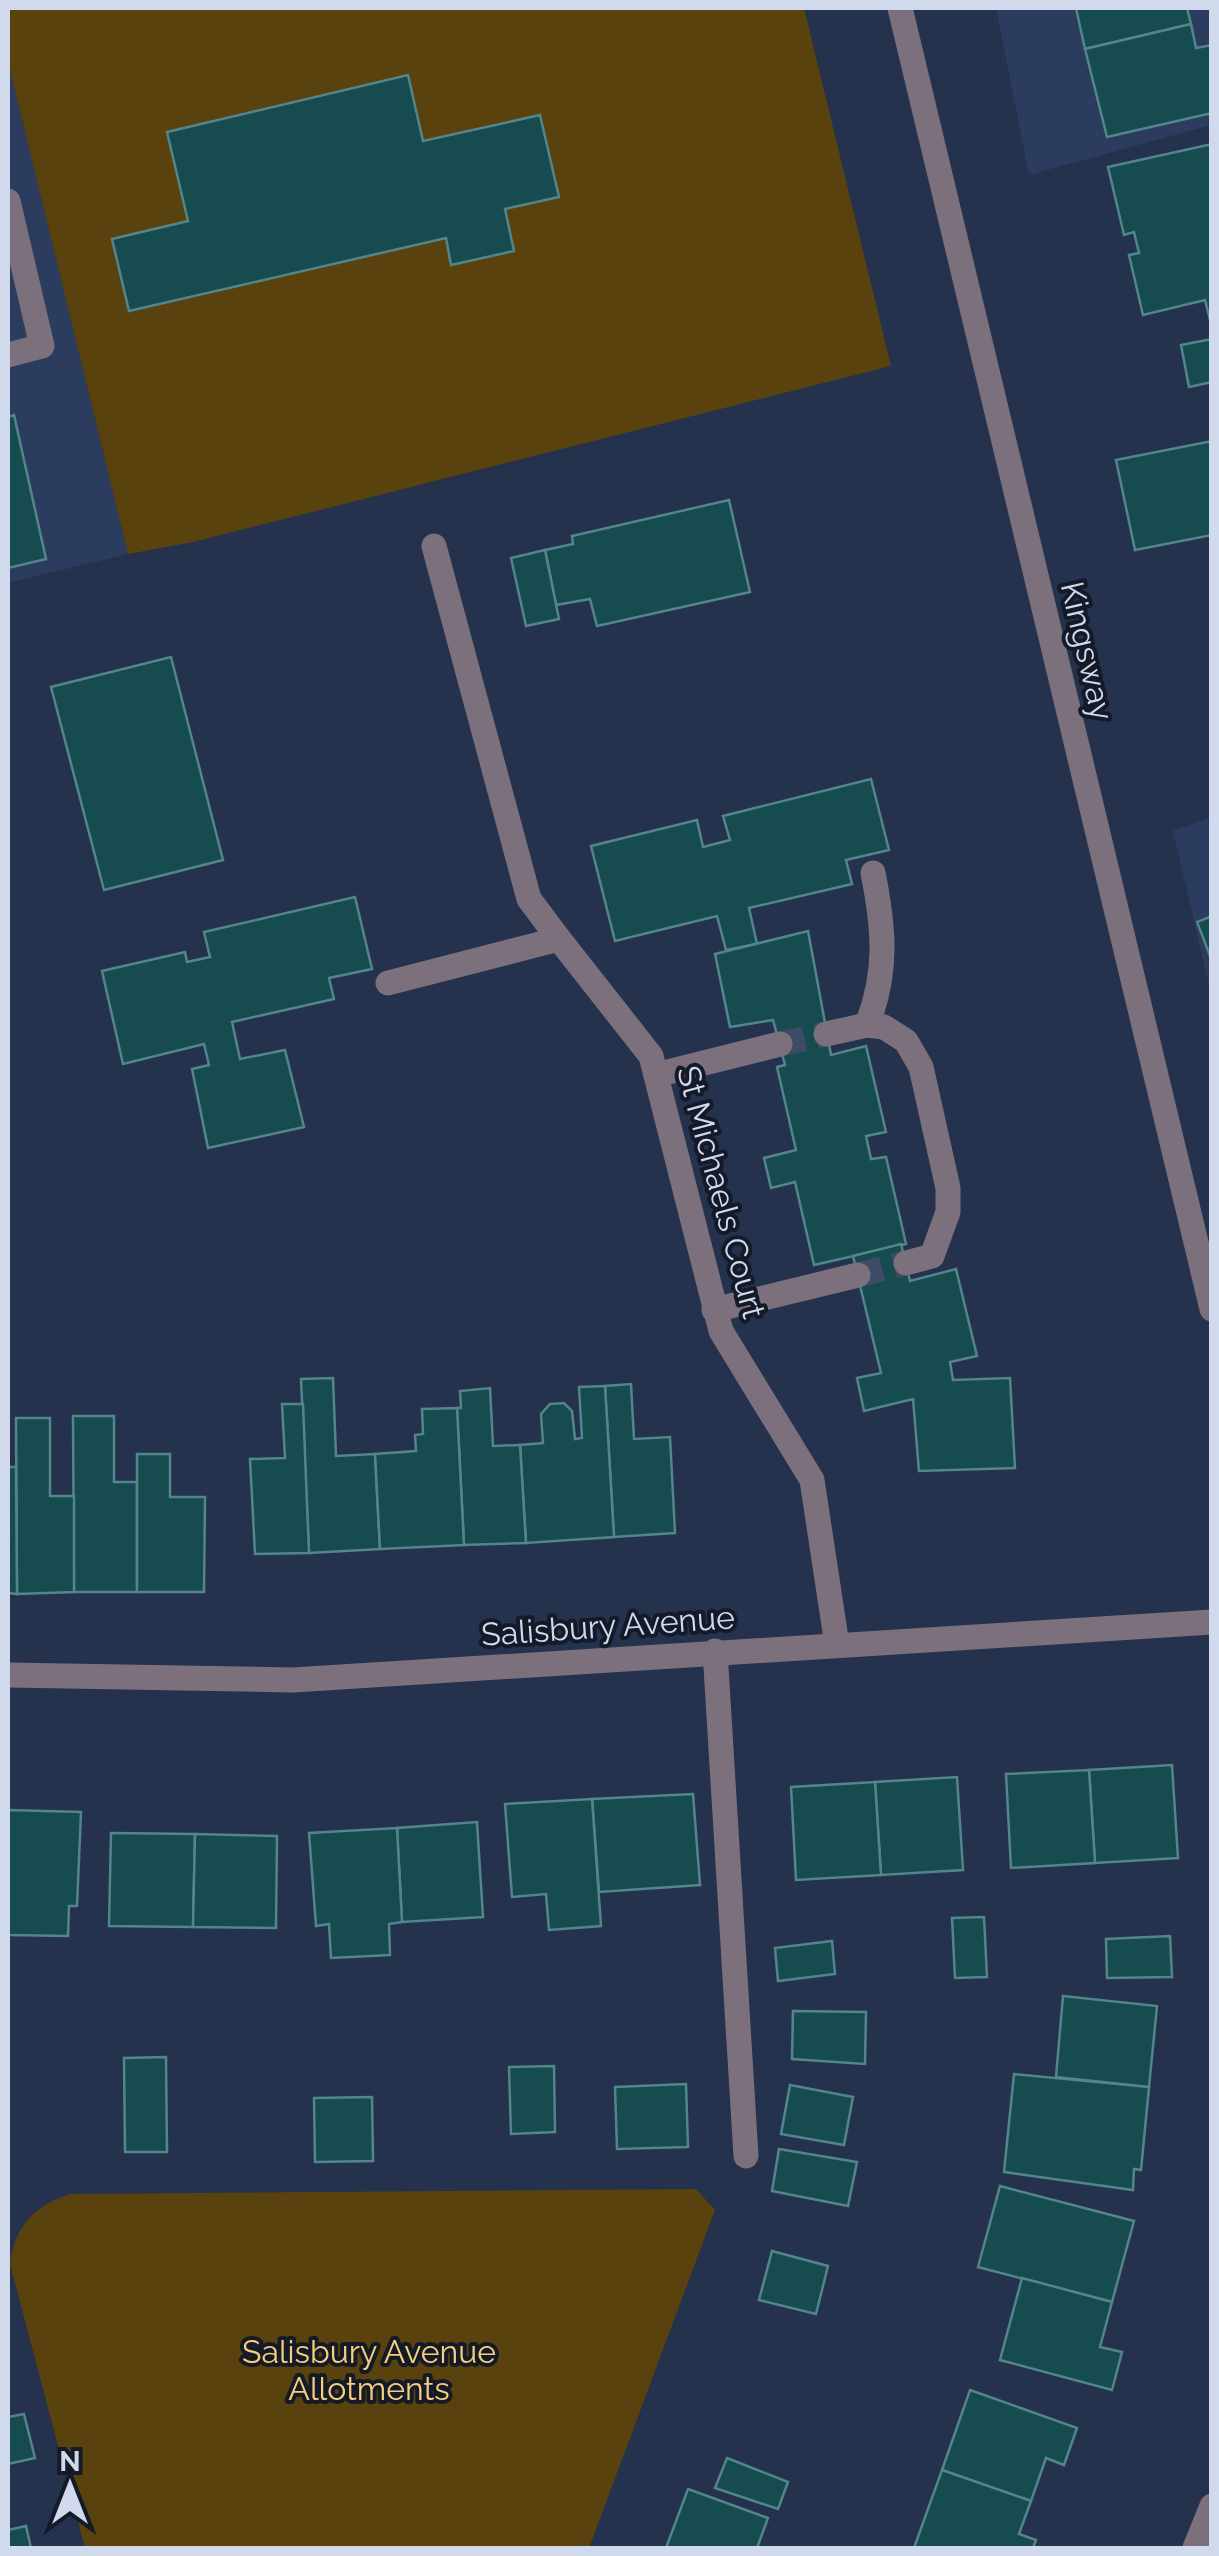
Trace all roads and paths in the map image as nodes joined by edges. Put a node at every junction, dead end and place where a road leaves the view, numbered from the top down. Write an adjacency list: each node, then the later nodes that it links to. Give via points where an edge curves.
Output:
1 (900, 8): 14 (street, Kingsway)
2 (8, 201): 3 (street, via 42,346)
3 (8, 355)
4 (434, 546): 6 (street, St Michaels Court, via 529,899)
5 (873, 873): 8 (street, via 885,953)
6 (559, 938): 7 (street); 11 (street, St Michaels Court, via 651,1056)
7 (388, 983)
8 (867, 1025): 9 (street); 12 (street, via 906,1040 921,1067 948,1188 948,1212 932,1256)
9 (826, 1034)
10 (780, 1044): 11 (street)
11 (656, 1074): 15 (street, St Michaels Court)
12 (906, 1263)
13 (858, 1274): 15 (street)
14 (1212, 1309)
15 (714, 1310): 17 (street, St Michaels Court, via 812,1480)
16 (1212, 1622): 17 (street, Salisbury Avenue)
17 (837, 1645): 18 (street, Salisbury Avenue)
18 (714, 1651): 19 (street, Salisbury Avenue, via 293,1680); 20 (street)
19 (8, 1675)
20 (746, 2156)
21 (1212, 2506): 22 (street)
22 (1195, 2548)

